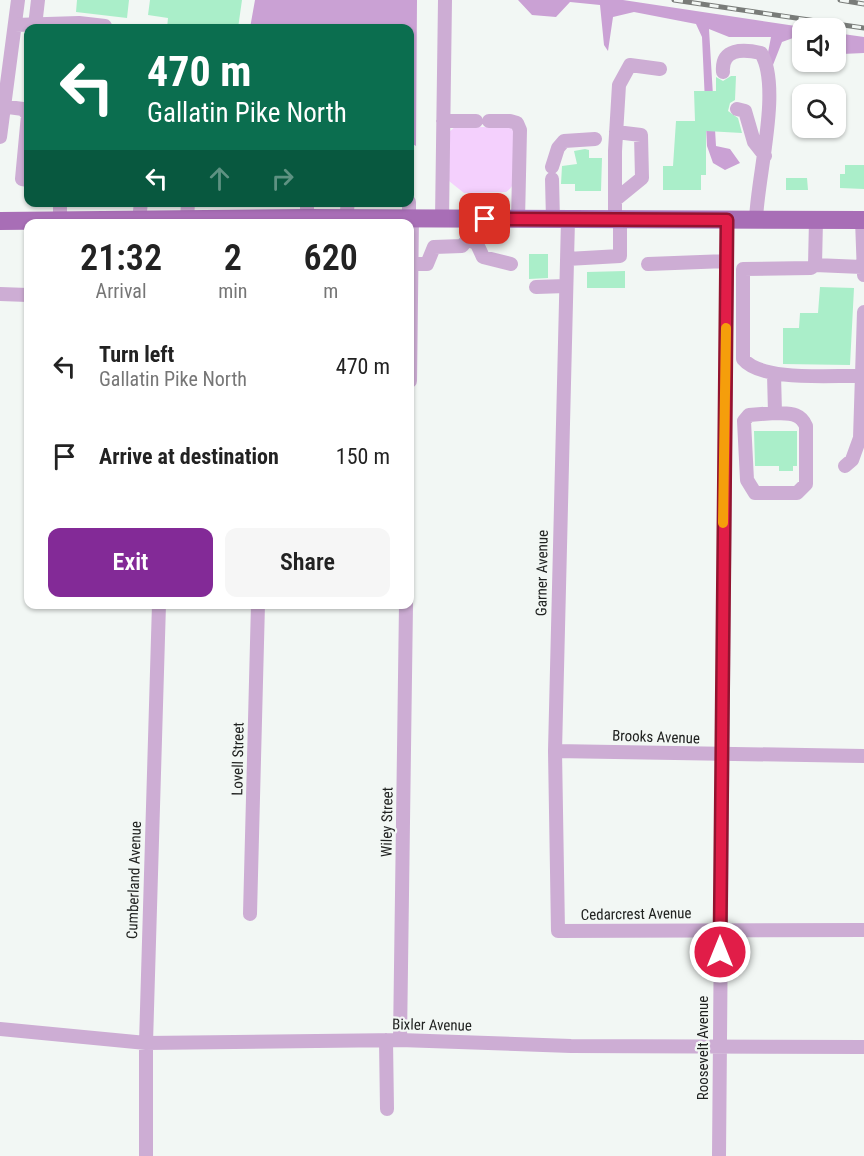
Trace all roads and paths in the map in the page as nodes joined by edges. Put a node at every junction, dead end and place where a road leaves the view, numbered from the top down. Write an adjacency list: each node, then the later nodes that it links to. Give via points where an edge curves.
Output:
1 (18, 0): 7 (street)
2 (38, 0): 4 (street)
3 (445, 0): 15 (street)
4 (35, 24)
5 (64, 24): 6 (street)
6 (88, 24)
7 (15, 25): 8 (street); 9 (street)
8 (24, 25)
9 (5, 60): 12 (street)
10 (660, 69): 16 (street, via 630,65 619,85)
11 (723, 72): 19 (street, via 722,64 728,54 739,50 761,53 765,60)
12 (2, 107): 14 (street); 17 (street)
13 (737, 109): 19 (street, via 745,111 754,142)
14 (24, 110)
15 (443, 121): 31 (street); 33 (street, via 517,123)
16 (616, 132): 22 (street); 22 (street, via 641,135 642,178)
17 (0, 134)
18 (595, 139): 34 (street, Garner Avenue, via 564,141 558,148 552,173)
19 (765, 156): 37 (street, via 757,191)
20 (24, 158): 21 (street)
21 (24, 179)
22 (615, 200): 35 (street)
23 (347, 210): 24 (main road); 25 (main road)
24 (410, 213): 31 (main road)
25 (307, 215): 30 (main road)
26 (131, 217): 27 (main road); 28 (main road)
27 (179, 217): 29 (main road)
28 (114, 219)
29 (224, 219)
30 (281, 219)
31 (442, 219): 32 (main road)
32 (468, 219): 33 (main road); 42 (street)
33 (518, 220): 34 (main road)
34 (560, 220): 35 (main road); 43 (street, Garner Avenue)
35 (618, 220): 36 (main road); 43 (street, via 620,256)
36 (727, 220): 37 (main road); 44 (street, Roosevelt Avenue)
37 (756, 220): 38 (main road)
38 (816, 220): 39 (main road); 48 (street)
39 (863, 220): 49 (street)
40 (0, 221): 41 (main road)
41 (24, 222)
42 (468, 239): 45 (street, via 462,246 434,247 427,264); 46 (street, via 477,244 483,257)
43 (567, 259): 50 (street, Garner Avenue)
44 (727, 261): 47 (street); 63 (street, Roosevelt Avenue)
45 (414, 264)
46 (511, 264)
47 (648, 264)
48 (815, 265): 49 (street); 55 (street, via 743,269 743,359 754,369)
49 (863, 271)
50 (566, 286): 51 (street); 62 (street, Garner Avenue)
51 (536, 287)
52 (0, 294): 53 (street)
53 (24, 295)
54 (864, 312): 56 (street)
55 (774, 374): 56 (street); 57 (street)
56 (861, 376): 58 (street, via 860,438 852,460)
57 (775, 413): 57 (street, via 749,415 744,421 747,480 755,494 797,493 806,484 806,426 794,414)
58 (845, 466)
59 (159, 609): 71 (street, Cumberland Avenue)
60 (258, 609): 65 (street, Lovell Street)
61 (406, 609): 70 (street, Wiley Street)
62 (555, 751): 63 (street, Brooks Avenue); 66 (street, Garner Avenue)
63 (720, 756): 64 (street, Brooks Avenue); 67 (street, Roosevelt Avenue)
64 (864, 756)
65 (250, 915)
66 (558, 926): 67 (street, Cedarcrest Avenue, via 558,931)
67 (719, 929): 68 (street, Cedarcrest Avenue); 72 (street, Roosevelt Avenue)
68 (864, 930)
69 (0, 1029): 71 (street, Bixler Avenue)
70 (393, 1040): 71 (street, Bixler Avenue); 72 (street, Bixler Avenue, via 571,1046); 74 (street, Wiley Street)
71 (146, 1043): 75 (street, Cumberland Avenue)
72 (721, 1045): 73 (street, Bixler Avenue); 76 (street, Roosevelt Avenue)
73 (864, 1047)
74 (387, 1109)
75 (146, 1156)
76 (719, 1156)

